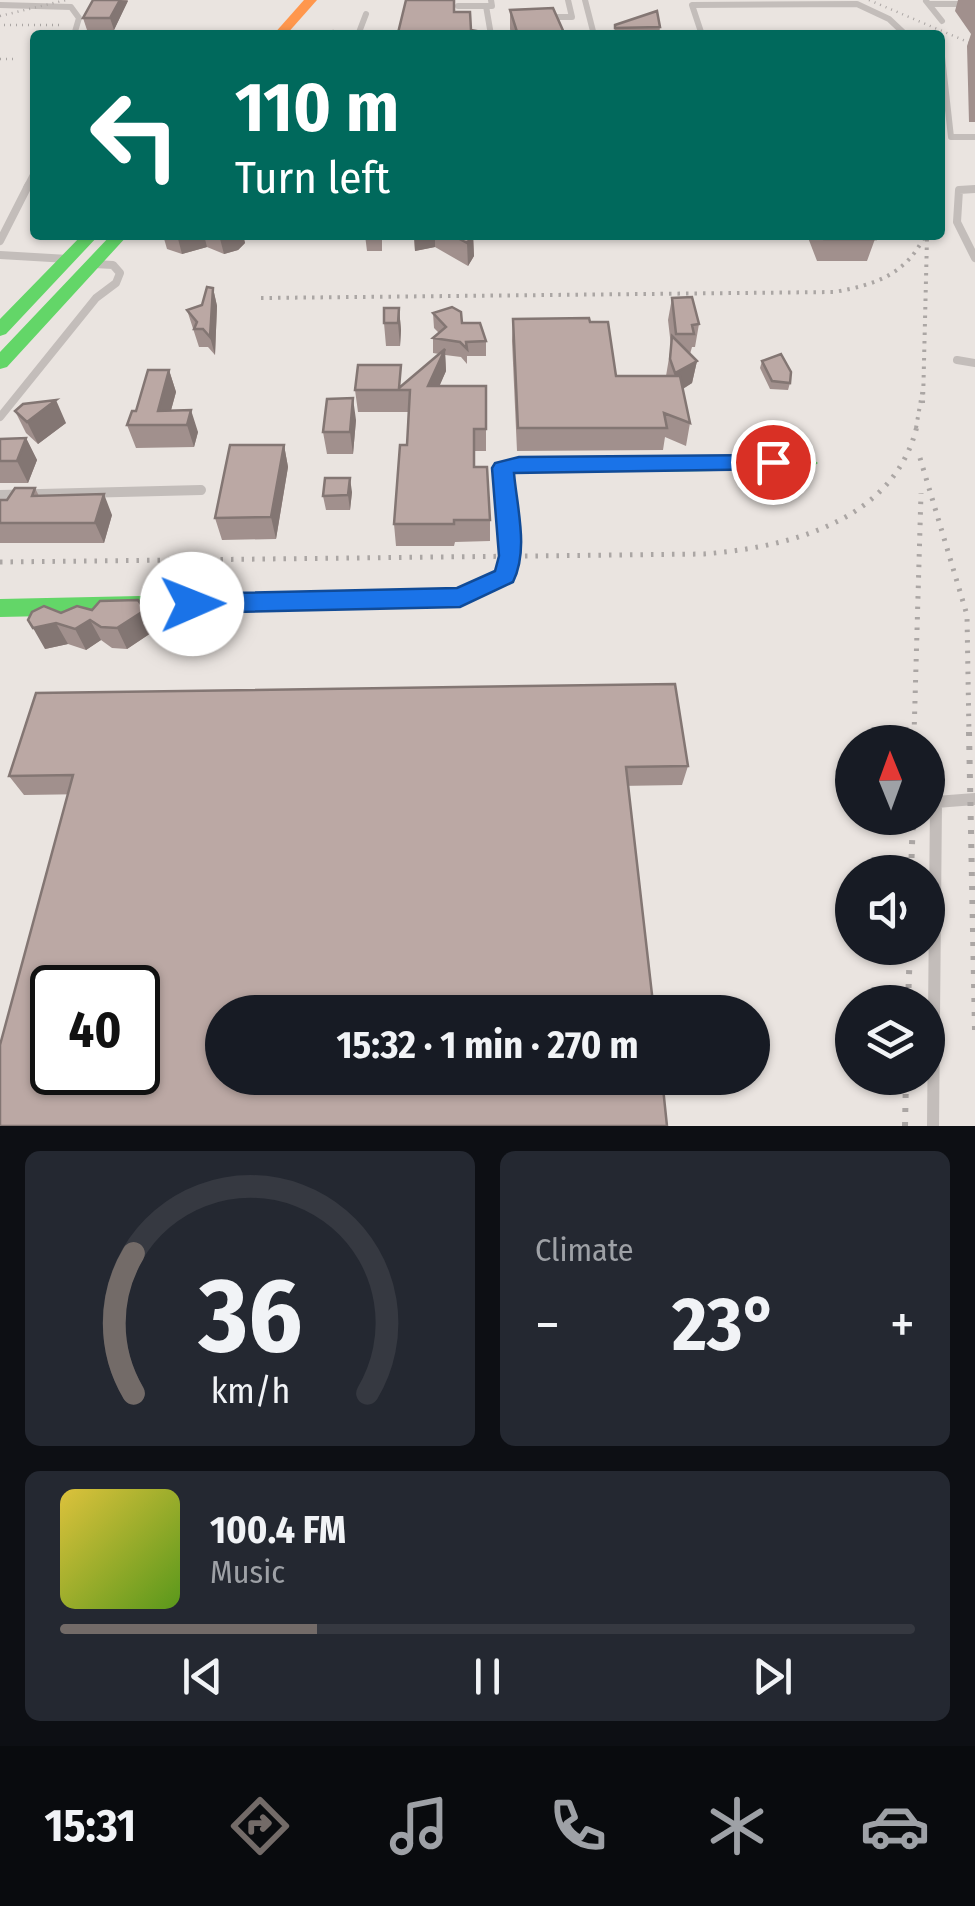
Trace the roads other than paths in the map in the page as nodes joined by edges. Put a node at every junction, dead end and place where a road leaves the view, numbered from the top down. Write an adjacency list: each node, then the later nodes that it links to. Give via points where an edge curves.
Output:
1 (311, 0): 14 (street)
2 (331, 0): 15 (street)
3 (568, 0): 11 (lane, via 572,16)
4 (585, 0): 18 (lane)
5 (927, 2): 7 (lane); 12 (lane)
6 (489, 3): 9 (lane); 17 (lane)
7 (975, 4)
8 (0, 5): 13 (lane, via 71,7 79,18)
9 (458, 6)
10 (366, 14): 16 (lane)
11 (538, 17)
12 (942, 21)
13 (75, 30)
14 (284, 30)
15 (305, 30)
16 (360, 30)
17 (491, 30)
18 (593, 30)
19 (700, 30): 20 (lane, via 692,5 839,3 868,7)
20 (899, 30)
21 (945, 84): 22 (lane, via 951,137)
22 (975, 137)
23 (30, 181): 27 (lane)
24 (975, 189): 29 (lane, via 959,190 957,222)
25 (86, 240): 30 (street)
26 (115, 240): 31 (street)
27 (0, 241)
28 (0, 255): 30 (lane)
29 (975, 258)
30 (68, 260): 31 (street); 32 (street)
31 (92, 264): 34 (street); 36 (lane, via 110,273 96,298)
32 (0, 330)
33 (957, 360): 35 (lane)
34 (0, 363)
35 (975, 363)
36 (0, 417)
37 (808, 463): 40 (street, via 503,468 510,556 505,576 460,598)
38 (201, 490): 39 (lane)
39 (0, 495)
40 (0, 608)
41 (975, 799): 42 (lane, via 936,802)
42 (933, 1126)

